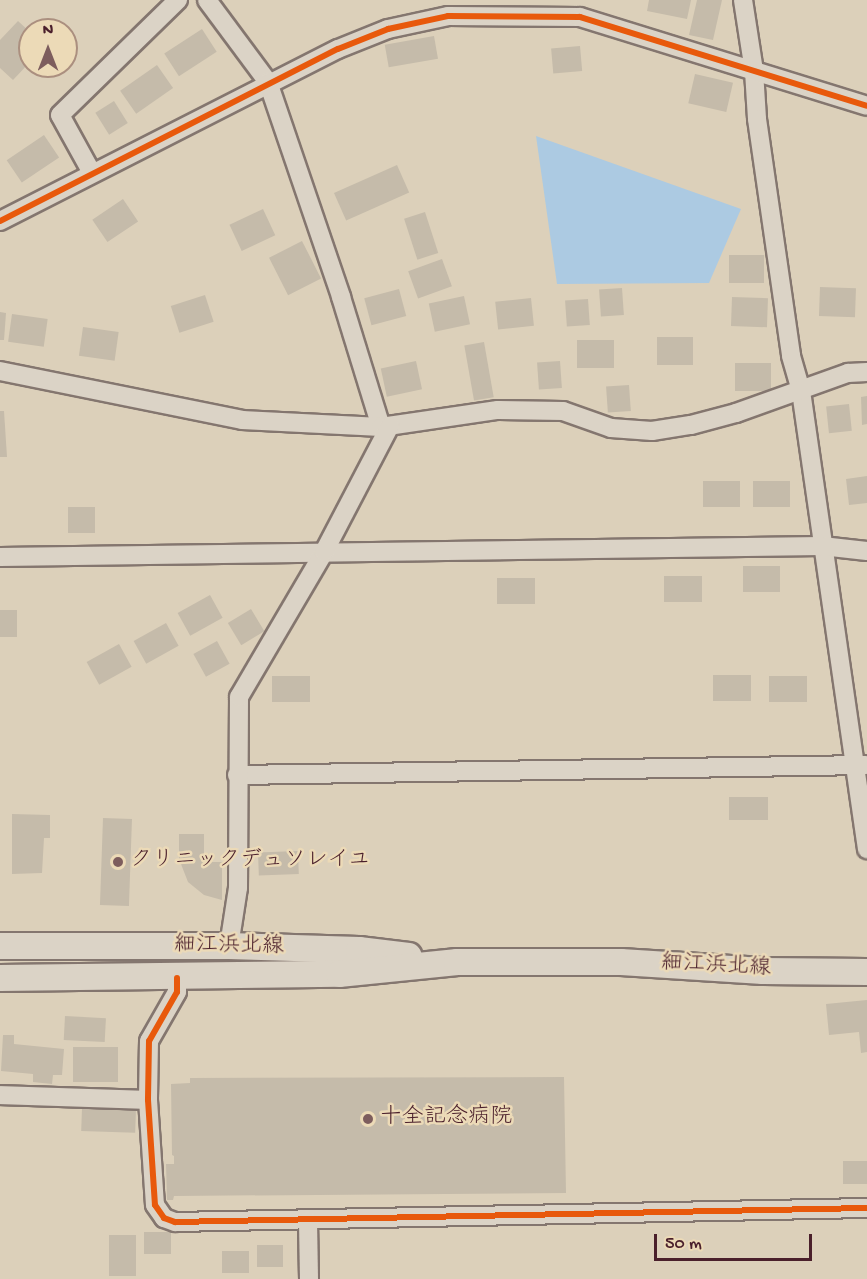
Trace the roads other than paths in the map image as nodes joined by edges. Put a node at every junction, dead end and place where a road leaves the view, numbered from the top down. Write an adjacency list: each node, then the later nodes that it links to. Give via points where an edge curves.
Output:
1 (178, 0): 7 (street, via 60,115)
2 (207, 0): 5 (street)
3 (743, 0): 4 (street)
4 (754, 70): 5 (street, via 580,17 448,16 388,29); 6 (street); 11 (street, via 757,119 791,356)
5 (268, 82): 7 (street); 12 (street)
6 (867, 106)
7 (92, 173): 8 (street)
8 (0, 221)
9 (0, 371): 12 (street, via 242,420)
10 (867, 372): 11 (street, via 848,373)
11 (801, 391): 12 (street, via 736,413 652,431 611,428 563,411 467,413); 13 (street)
12 (386, 427): 15 (street)
13 (822, 546): 14 (street); 15 (street); 17 (street)
14 (867, 551)
15 (324, 552): 16 (street); 18 (street, via 239,697)
16 (0, 557)
17 (861, 766): 18 (street); 19 (street)
18 (237, 776): 21 (street, via 238,888)
19 (867, 849)
20 (0, 946): 21 (main road, 細江浜北線)
21 (229, 946): 22 (main road, 細江浜北線, via 359,950)
22 (457, 962): 23 (main road, 細江浜北線, via 621,962 763,971); 25 (main road, 細江浜北線, via 339,974)
23 (867, 972)
24 (0, 978): 25 (main road, 細江浜北線)
25 (177, 978): 27 (street, via 177,992 149,1041)
26 (0, 1095): 27 (street)
27 (148, 1100): 29 (street, via 155,1205 164,1218 175,1222)
28 (867, 1208): 29 (street)
29 (308, 1221): 30 (street)
30 (309, 1279)

